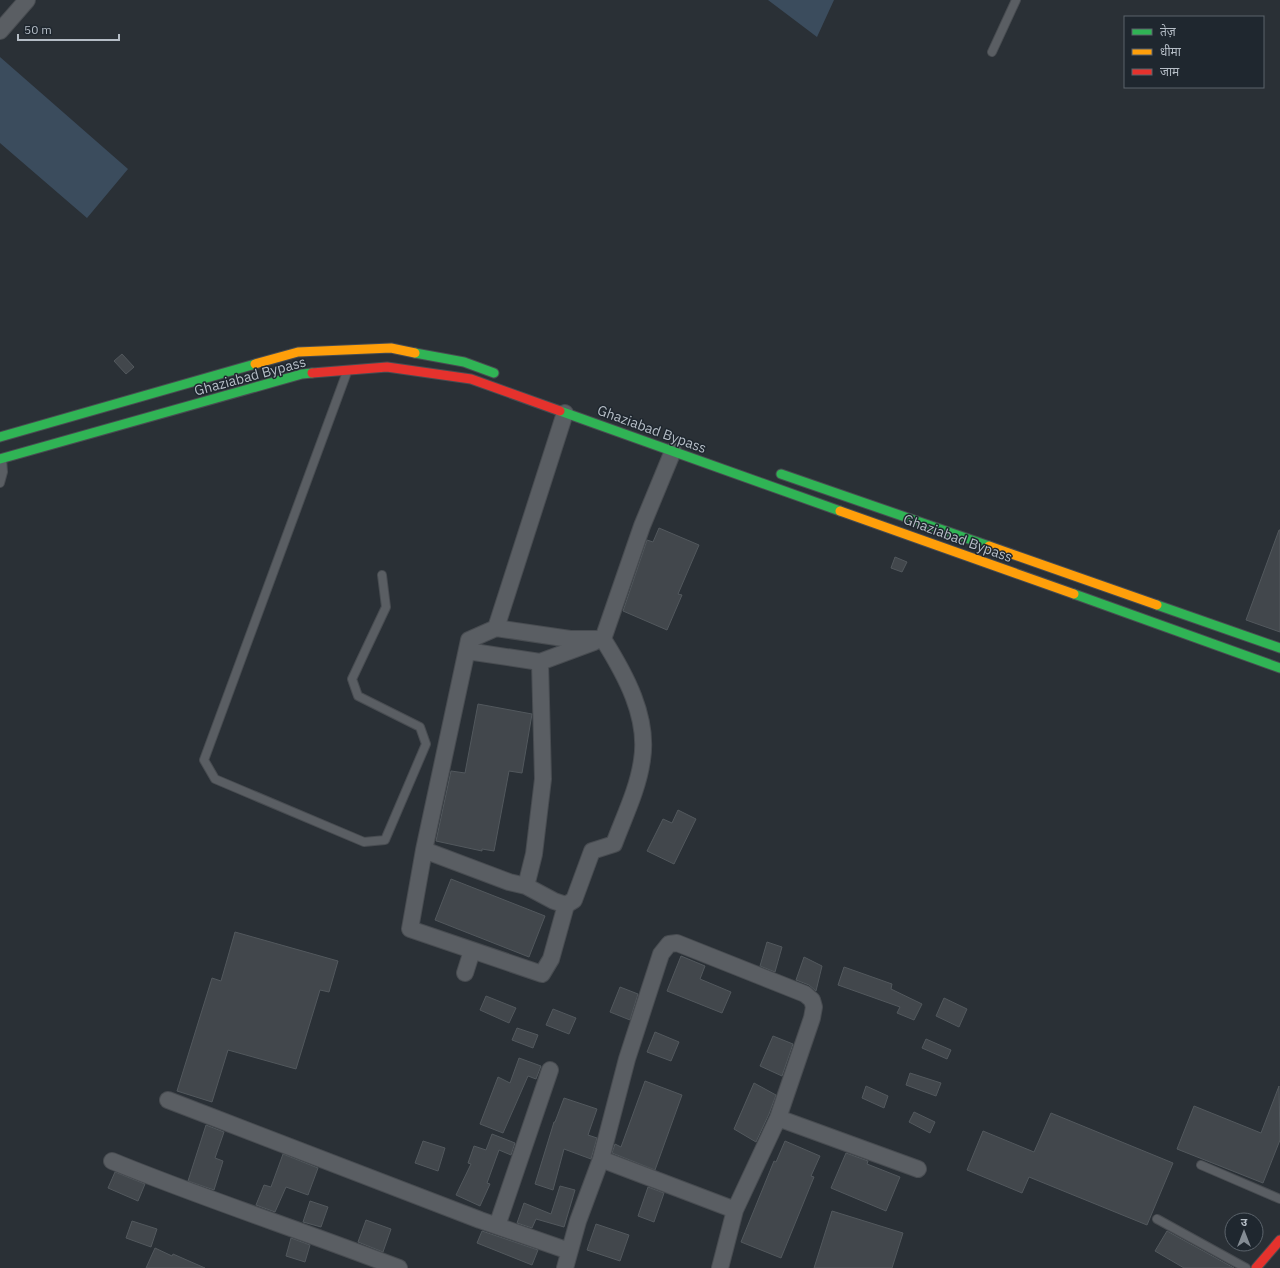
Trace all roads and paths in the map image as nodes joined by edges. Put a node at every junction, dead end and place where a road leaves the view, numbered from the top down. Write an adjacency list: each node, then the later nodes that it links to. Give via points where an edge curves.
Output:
1 (27, 0): 3 (street)
2 (1016, 0): 4 (lane)
3 (0, 31)
4 (992, 52)
5 (348, 370): 7 (main road, Ghaziabad Bypass, via 386,367 471,379); 10 (main road, Ghaziabad Bypass, via 302,374); 13 (lane, via 204,760 215,779 364,842 385,840 426,744 420,727 358,696 352,679 386,607)
6 (501, 375): 8 (main road, Ghaziabad Bypass, via 464,362 391,348 298,352)
7 (565, 413): 9 (main road, Ghaziabad Bypass); 14 (street)
8 (0, 437)
9 (672, 451): 15 (street, via 642,526); 19 (main road, Ghaziabad Bypass, via 755,477)
10 (1, 458): 12 (lane, via 3,472)
11 (774, 471): 16 (main road, Ghaziabad Bypass)
12 (0, 483)
13 (382, 575)
14 (496, 628): 15 (street, via 570,639); 17 (street, via 470,640)
15 (603, 639): 18 (street); 22 (street, via 622,670 632,693 642,737 642,760 638,780 614,844 592,852 574,900)
16 (1280, 648)
17 (467, 651): 18 (street); 20 (street)
18 (540, 662): 21 (street, via 544,779 534,854)
19 (1280, 668)
20 (424, 850): 21 (street); 23 (street, via 410,929)
21 (526, 886): 22 (street)
22 (566, 905): 23 (street, via 551,958 542,974)
23 (472, 951): 24 (street)
24 (464, 973)
25 (550, 1070): 35 (street)
26 (168, 1100): 35 (street)
27 (778, 1118): 28 (street, via 812,1018 812,1000 804,994 702,952 677,943 669,944 661,954 627,1059); 31 (street); 33 (street)
28 (602, 1159): 33 (street); 37 (street)
29 (112, 1161): 38 (street, via 184,1190)
30 (1201, 1165): 32 (lane)
31 (918, 1169)
32 (1280, 1199)
33 (735, 1210): 40 (street)
34 (1157, 1219): 41 (lane)
35 (497, 1226): 37 (street)
36 (1280, 1240): 42 (main road)
37 (569, 1251): 39 (street)
38 (399, 1268)
39 (565, 1268)
40 (720, 1268)
41 (1246, 1268)
42 (1256, 1268)

